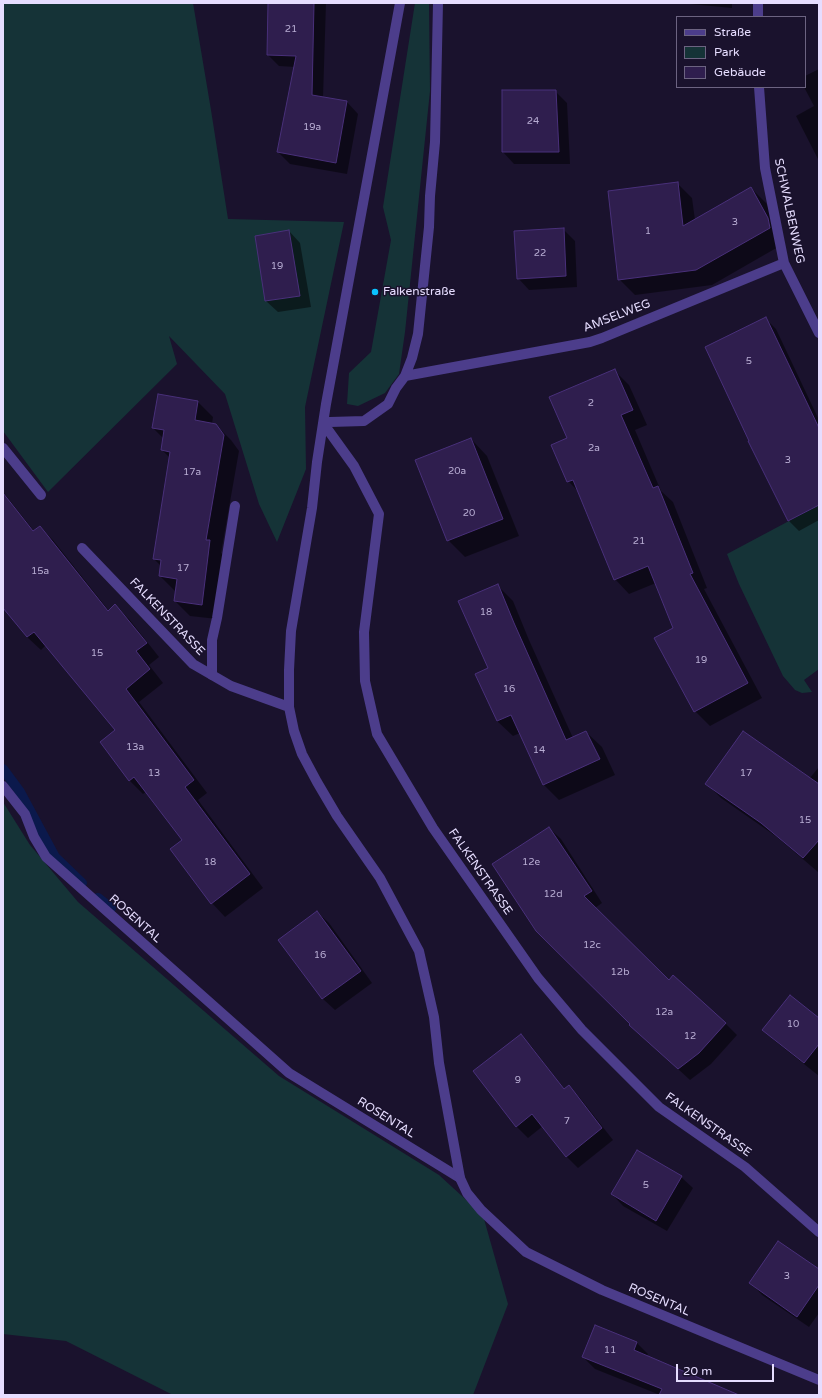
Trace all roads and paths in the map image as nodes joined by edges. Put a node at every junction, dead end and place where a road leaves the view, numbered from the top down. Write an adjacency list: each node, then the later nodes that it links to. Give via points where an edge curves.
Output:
1 (400, 3): 9 (street)
2 (438, 3): 8 (street, via 435,142 429,227 418,334)
3 (758, 3): 4 (street)
4 (758, 16)
5 (759, 88): 6 (street, SCHWALBENWEG, via 765,168)
6 (784, 263): 7 (street, SCHWALBENWEG); 8 (street, AMSELWEG, via 602,338)
7 (819, 333)
8 (405, 376): 9 (street, via 388,404 364,421)
9 (323, 424): 15 (street, via 291,631); 18 (street, FALKENSTRASSE, via 354,466 379,514 364,632 365,681 377,734 433,828 538,978 582,1030 658,1107 745,1167)
10 (3, 448): 11 (street)
11 (41, 495)
12 (235, 506): 14 (street, via 212,640)
13 (82, 548): 14 (street, FALKENSTRASSE, via 193,664)
14 (212, 675): 15 (street, FALKENSTRASSE, via 231,686)
15 (290, 707): 17 (street, via 294,731 302,754 337,816 380,878 419,951 434,1017 439,1063)
16 (3, 786): 17 (street, ROSENTAL, via 25,814 46,857 289,1073)
17 (460, 1178): 19 (street, ROSENTAL, via 467,1193 481,1210 526,1252 602,1290)
18 (819, 1232)
19 (819, 1380)

